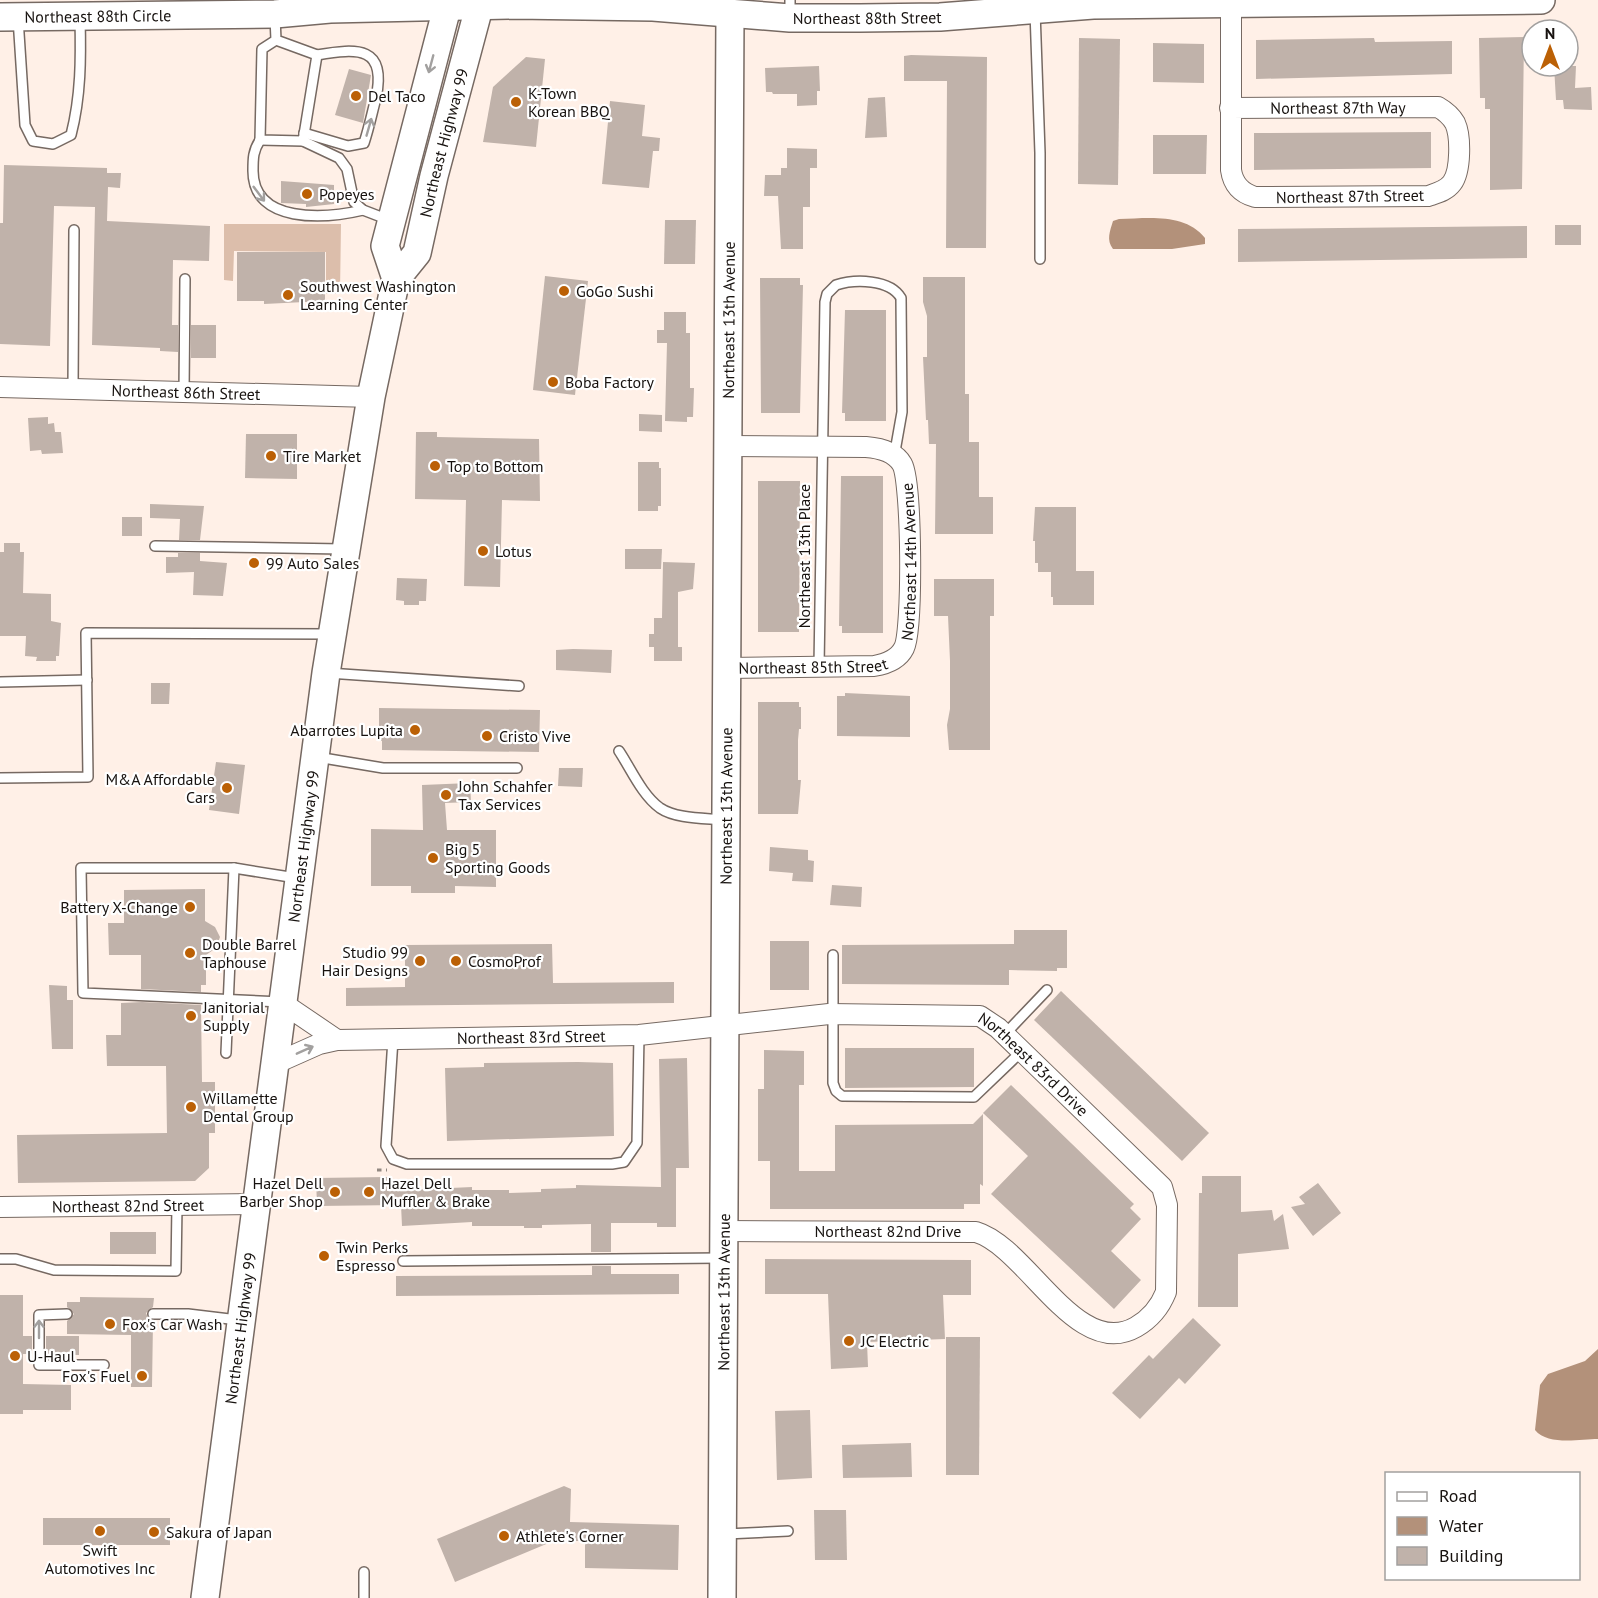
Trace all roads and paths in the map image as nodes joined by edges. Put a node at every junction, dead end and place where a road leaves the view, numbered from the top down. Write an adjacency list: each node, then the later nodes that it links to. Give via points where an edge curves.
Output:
1 (1541, 0): 2 (street, Northeast 88th Street)
2 (1231, 2): 6 (street, Northeast 88th Street); 13 (street)
3 (480, 3): 4 (street, Northeast 88th Street); 8 (street, Northeast 88th Street); 22 (street, Northeast Highway 99, via 417,253)
4 (448, 4): 11 (street, Northeast 88th Circle, via 330,9); 18 (street, Northeast Highway 99, one-way to 18)
5 (1008, 5): 6 (street, Northeast 88th Street); 7 (street, Northeast 88th Street, via 940,13)
6 (1035, 8): 20 (lane)
7 (790, 9): 8 (street, Northeast 88th Street)
8 (730, 13): 27 (street, Northeast 13th Avenue)
9 (80, 16): 10 (street, Northeast 88th Circle); 10 (lane, via 77,111 71,135 53,144 33,141 25,125); 11 (street, Northeast 88th Circle, via 187,11)
10 (9, 17)
11 (275, 27): 12 (lane); 15 (lane, via 262,49)
12 (317, 55): 14 (lane); 14 (lane, one-way to 12, via 348,146 363,143 380,78 378,65 362,52)
13 (1230, 108): 16 (street, Northeast 87th Way, via 1426,106 1445,112 1456,125); 16 (street, Northeast 87th Street, via 1231,173 1241,191 1255,197 1428,196 1448,188)
14 (303, 137): 15 (lane); 17 (lane, via 339,158 347,169 354,202)
15 (260, 140): 17 (lane, one-way to 17, via 253,152 253,186 268,205 282,212 343,215)
16 (1455, 179)
17 (363, 210): 18 (lane)
18 (391, 221): 22 (street, Northeast Highway 99, via 385,246)
19 (74, 230): 24 (lane)
20 (1040, 258)
21 (185, 279): 25 (lane)
22 (396, 279): 26 (street, Northeast Highway 99)
23 (0, 387): 24 (street, Northeast 86th Street)
24 (73, 389): 25 (street, Northeast 86th Street)
25 (184, 392): 26 (street, Northeast 86th Street)
26 (371, 397): 31 (street, Northeast Highway 99)
27 (729, 446): 28 (street); 35 (street, Northeast 13th Avenue)
28 (820, 446): 29 (street, via 875,448); 29 (lane, Northeast 13th Place, via 825,299 836,285 886,285 902,301 902,412); 34 (lane, Northeast 13th Place)
29 (894, 456): 33 (street, Northeast 14th Avenue, via 903,466 909,488 908,634)
30 (155, 546): 31 (lane)
31 (345, 549): 32 (street, Northeast Highway 99)
32 (331, 634): 36 (street, Northeast Highway 99); 37 (lane, via 86,633)
33 (898, 657): 34 (street, Northeast 85th Street, via 874,666)
34 (819, 666): 35 (street, Northeast 85th Street)
35 (727, 668): 44 (street, Northeast 13th Avenue)
36 (326, 673): 39 (lane); 41 (street, Northeast Highway 99)
37 (87, 680): 38 (lane); 43 (lane, via 88,777)
38 (0, 682)
39 (519, 686)
40 (619, 751): 44 (lane, via 641,786 661,808)
41 (314, 757): 42 (lane, via 383,768); 46 (street, Northeast Highway 99)
42 (517, 768)
43 (0, 778)
44 (726, 821): 52 (street, Northeast 13th Avenue)
45 (234, 868): 46 (lane); 49 (lane); 49 (lane, via 81,868 83,993)
46 (297, 878): 50 (street, Northeast Highway 99)
47 (833, 955): 51 (lane)
48 (1047, 990): 53 (lane)
49 (229, 998): 50 (lane); 58 (lane)
50 (281, 1002): 56 (street); 59 (street, Northeast Highway 99)
51 (833, 1014): 52 (street, Northeast 83rd Drive); 53 (street, Northeast 83rd Drive, via 970,1014 989,1021); 57 (lane, via 833,1083 836,1091 849,1097 974,1097)
52 (727, 1026): 54 (street, Northeast 83rd Street); 63 (street, Northeast 13th Avenue)
53 (1005, 1034): 57 (street, Northeast 83rd Drive)
54 (639, 1035): 55 (street, Northeast 83rd Street); 55 (lane, via 637,1143 624,1162 612,1164 407,1164 393,1159 386,1146)
55 (393, 1039): 56 (street, Northeast 83rd Street)
56 (337, 1040): 59 (street, Northeast 83rd Street, one-way to 56)
57 (1022, 1051): 69 (street, Northeast 83rd Drive, via 1164,1192 1167,1285)
58 (226, 1053)
59 (273, 1064): 60 (street, Northeast Highway 99)
60 (256, 1204): 61 (street, Northeast 82nd Street); 70 (street, Northeast Highway 99)
61 (177, 1205): 62 (street, Northeast 82nd Street); 65 (lane, via 176,1271 54,1270 16,1259)
62 (0, 1207)
63 (724, 1232): 64 (street, Northeast 13th Avenue); 69 (street, Northeast 82nd Drive, via 976,1232 1000,1245 1078,1321 1093,1329 1129,1330)
64 (724, 1258): 66 (lane); 73 (street, Northeast 13th Avenue)
65 (0, 1259)
66 (403, 1261)
67 (67, 1314): 71 (lane, one-way to 67, via 39,1365 39,1315)
68 (153, 1314): 70 (lane)
69 (1152, 1314)
70 (241, 1320): 75 (street, Northeast Highway 99)
71 (104, 1365)
72 (788, 1531): 73 (lane)
73 (723, 1534): 77 (street, Northeast 13th Avenue)
74 (364, 1572): 76 (lane)
75 (205, 1598)
76 (364, 1598)
77 (722, 1598)

